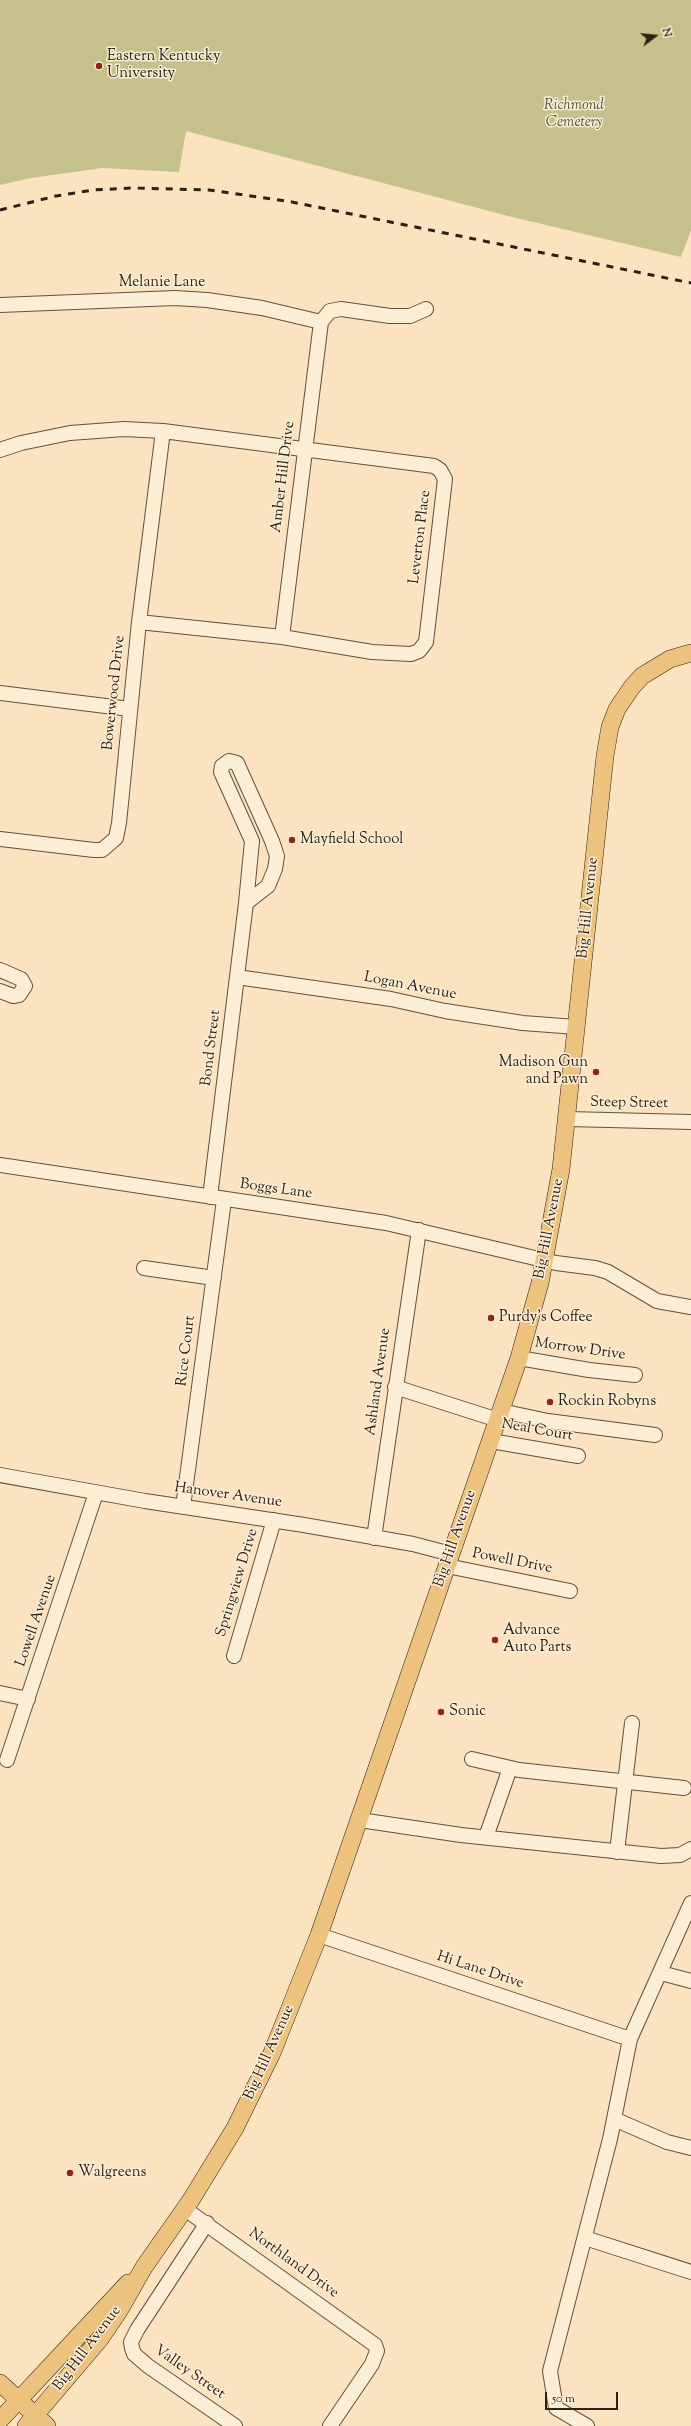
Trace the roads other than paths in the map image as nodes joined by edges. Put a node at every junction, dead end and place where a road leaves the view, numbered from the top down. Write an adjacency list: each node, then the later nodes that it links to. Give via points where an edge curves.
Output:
1 (0, 306): 3 (street, Melanie Lane, via 153,299 208,300 262,308)
2 (426, 309): 3 (street, via 410,316 390,316 341,309 330,311)
3 (321, 322): 6 (street, Amber Hill Drive)
4 (163, 431): 5 (street, Leverton Place, via 124,429 70,433 21,442); 6 (street, Leverton Place); 7 (street, Bowerwood Drive)
5 (0, 450)
6 (305, 450): 8 (street, Amber Hill Drive); 8 (street, Leverton Place, via 434,466 440,470 445,479 426,642 419,651 411,654 372,652)
7 (139, 622): 8 (street, Leverton Place); 11 (street, Bowerwood Drive)
8 (282, 637)
9 (691, 653): 17 (main road, Big Hill Avenue, via 670,659 642,676 617,709 610,727)
10 (0, 693): 11 (street)
11 (130, 709): 12 (street, Bowerwood Drive, via 119,823 116,838 109,845 102,850 94,850)
12 (0, 839)
13 (246, 903): 13 (street, Bond Street, via 264,890 271,881 277,856 237,763 229,761 222,766 221,772 252,841); 15 (street, Bond Street)
14 (0, 970): 16 (street, via 21,979 24,986 21,994 16,996)
15 (238, 977): 17 (street, Logan Avenue, via 383,998 515,1022); 21 (street, Bond Street)
16 (0, 991)
17 (576, 1027): 18 (main road, Big Hill Avenue)
18 (567, 1119): 19 (street, Steep Street); 24 (main road, Big Hill Avenue)
19 (691, 1122)
20 (0, 1165): 21 (street, Boggs Lane)
21 (210, 1197): 22 (street, Boggs Lane)
22 (224, 1200): 23 (street, Boggs Lane, via 374,1221); 26 (street, Rice Court)
23 (419, 1230): 24 (street, Boggs Lane, via 496,1250); 30 (street, Ashland Avenue)
24 (546, 1259): 27 (street, via 601,1270 657,1301); 28 (main road, Big Hill Avenue)
25 (144, 1268): 26 (street)
26 (214, 1278): 37 (street, Rice Court)
27 (691, 1307)
28 (519, 1358): 29 (street, Morrow Drive); 31 (main road, Big Hill Avenue)
29 (635, 1375)
30 (395, 1387): 31 (street); 39 (street, Ashland Avenue)
31 (499, 1415): 32 (street); 33 (main road, Big Hill Avenue)
32 (655, 1435)
33 (490, 1441): 34 (street, Neal Court); 40 (main road, Big Hill Avenue)
34 (578, 1456)
35 (0, 1476): 36 (street, Hanover Avenue)
36 (96, 1493): 37 (street, Hanover Avenue); 44 (street, Lowell Avenue)
37 (183, 1507): 38 (street, Hanover Avenue)
38 (274, 1520): 39 (street, Hanover Avenue); 42 (street, Springview Drive)
39 (374, 1538): 40 (street, Hanover Avenue)
40 (449, 1560): 41 (street, Powell Drive); 51 (main road, Big Hill Avenue)
41 (570, 1591)
42 (234, 1656)
43 (0, 1693): 44 (street)
44 (28, 1699): 46 (street, Lowell Avenue)
45 (632, 1723): 49 (street)
46 (7, 1760)
47 (472, 1760): 48 (street)
48 (510, 1768): 49 (street); 52 (street)
49 (626, 1782): 50 (street); 54 (street)
50 (684, 1788)
51 (360, 1820): 52 (street); 56 (main road, Big Hill Avenue)
52 (486, 1838): 54 (street)
53 (691, 1849): 54 (street, via 671,1857)
54 (617, 1852)
55 (691, 1903): 57 (street)
56 (319, 1935): 59 (street, Hi Lane Drive); 62 (main road, Big Hill Avenue, via 266,2066 235,2128)
57 (661, 1974): 58 (street); 59 (street)
58 (691, 1981)
59 (630, 2039): 60 (street)
60 (614, 2119): 61 (street, via 667,2142); 64 (street)
61 (691, 2148)
62 (185, 2209): 63 (street, Northland Drive); 65 (main road, Big Hill Avenue)
63 (207, 2223): 72 (street, Valley Street, via 137,2330 132,2342 134,2354 140,2360); 73 (street, Northland Drive, via 370,2341 377,2351 368,2372)
64 (585, 2238): 66 (street); 74 (street, via 550,2371 556,2408)
65 (144, 2267): 68 (main road, Big Hill Avenue); 70 (main road, Big Hill Avenue, via 100,2339)
66 (691, 2272)
67 (0, 2383): 68 (main road)
68 (19, 2401): 69 (main road, Big Hill Avenue); 70 (main road)
69 (2, 2414): 71 (main road)
70 (36, 2423)
71 (18, 2426)
72 (235, 2426)
73 (330, 2426)
74 (587, 2426)

